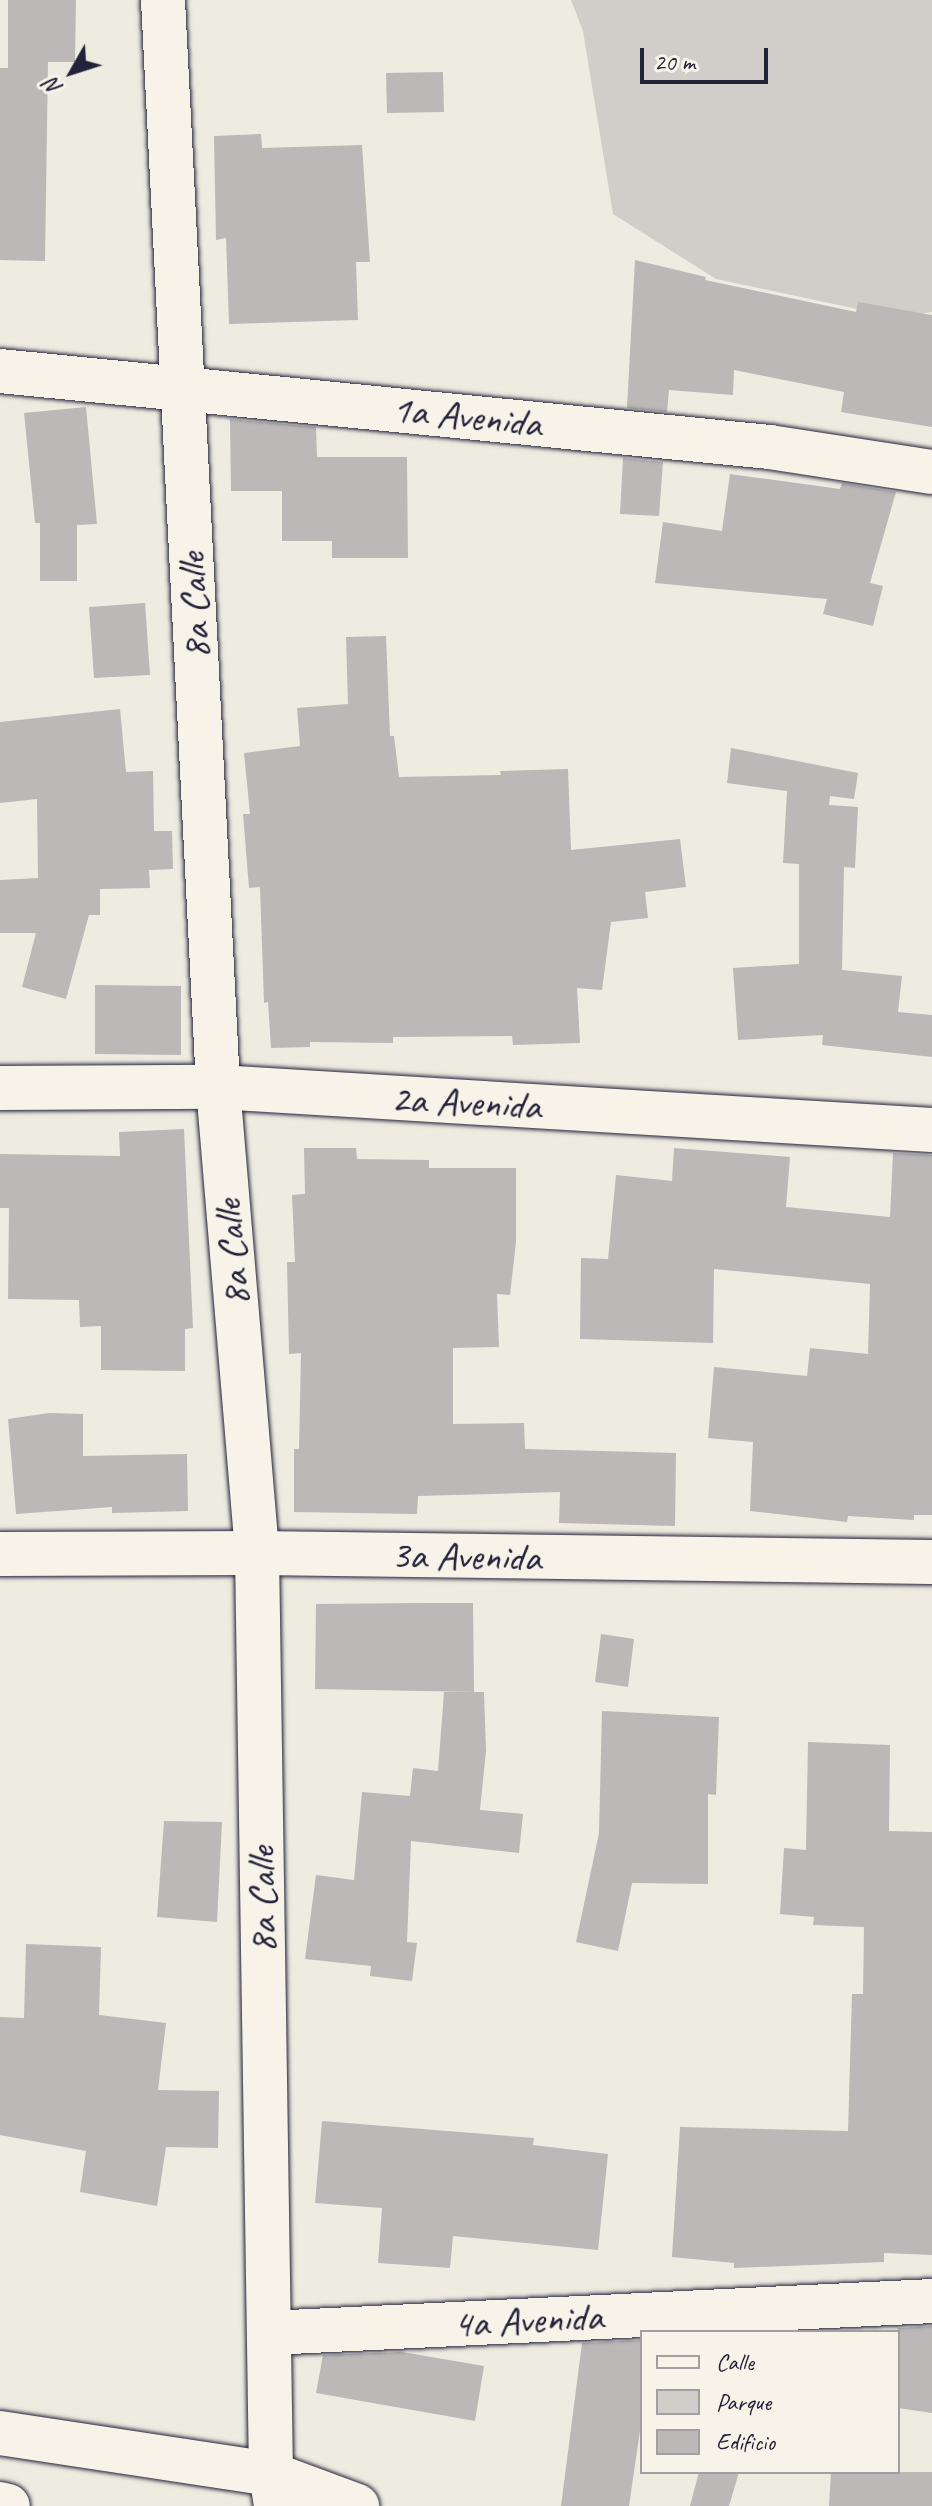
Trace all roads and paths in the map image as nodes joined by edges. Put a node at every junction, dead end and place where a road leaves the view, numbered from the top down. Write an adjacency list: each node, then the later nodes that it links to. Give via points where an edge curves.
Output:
1 (163, 0): 3 (street, 8a Calle)
2 (0, 371): 3 (street, 1a Avenida)
3 (183, 388): 4 (street, 1a Avenida, via 770,447); 5 (street, 8a Calle)
4 (932, 472)
5 (218, 1087): 6 (street, 2a Avenida); 7 (street, 2a Avenida); 8 (street, 8a Calle)
6 (0, 1088)
7 (932, 1130)
8 (257, 1553): 9 (street, 3a Avenida); 10 (street, 3a Avenida); 12 (street, 8a Calle)
9 (0, 1554)
10 (932, 1562)
11 (932, 2301): 12 (street, 4a Avenida)
12 (269, 2333): 14 (street, 8a Calle)
13 (0, 2433): 14 (street)
14 (273, 2490): 17 (street)
15 (0, 2504): 16 (street)
16 (8, 2506)
17 (357, 2506)

